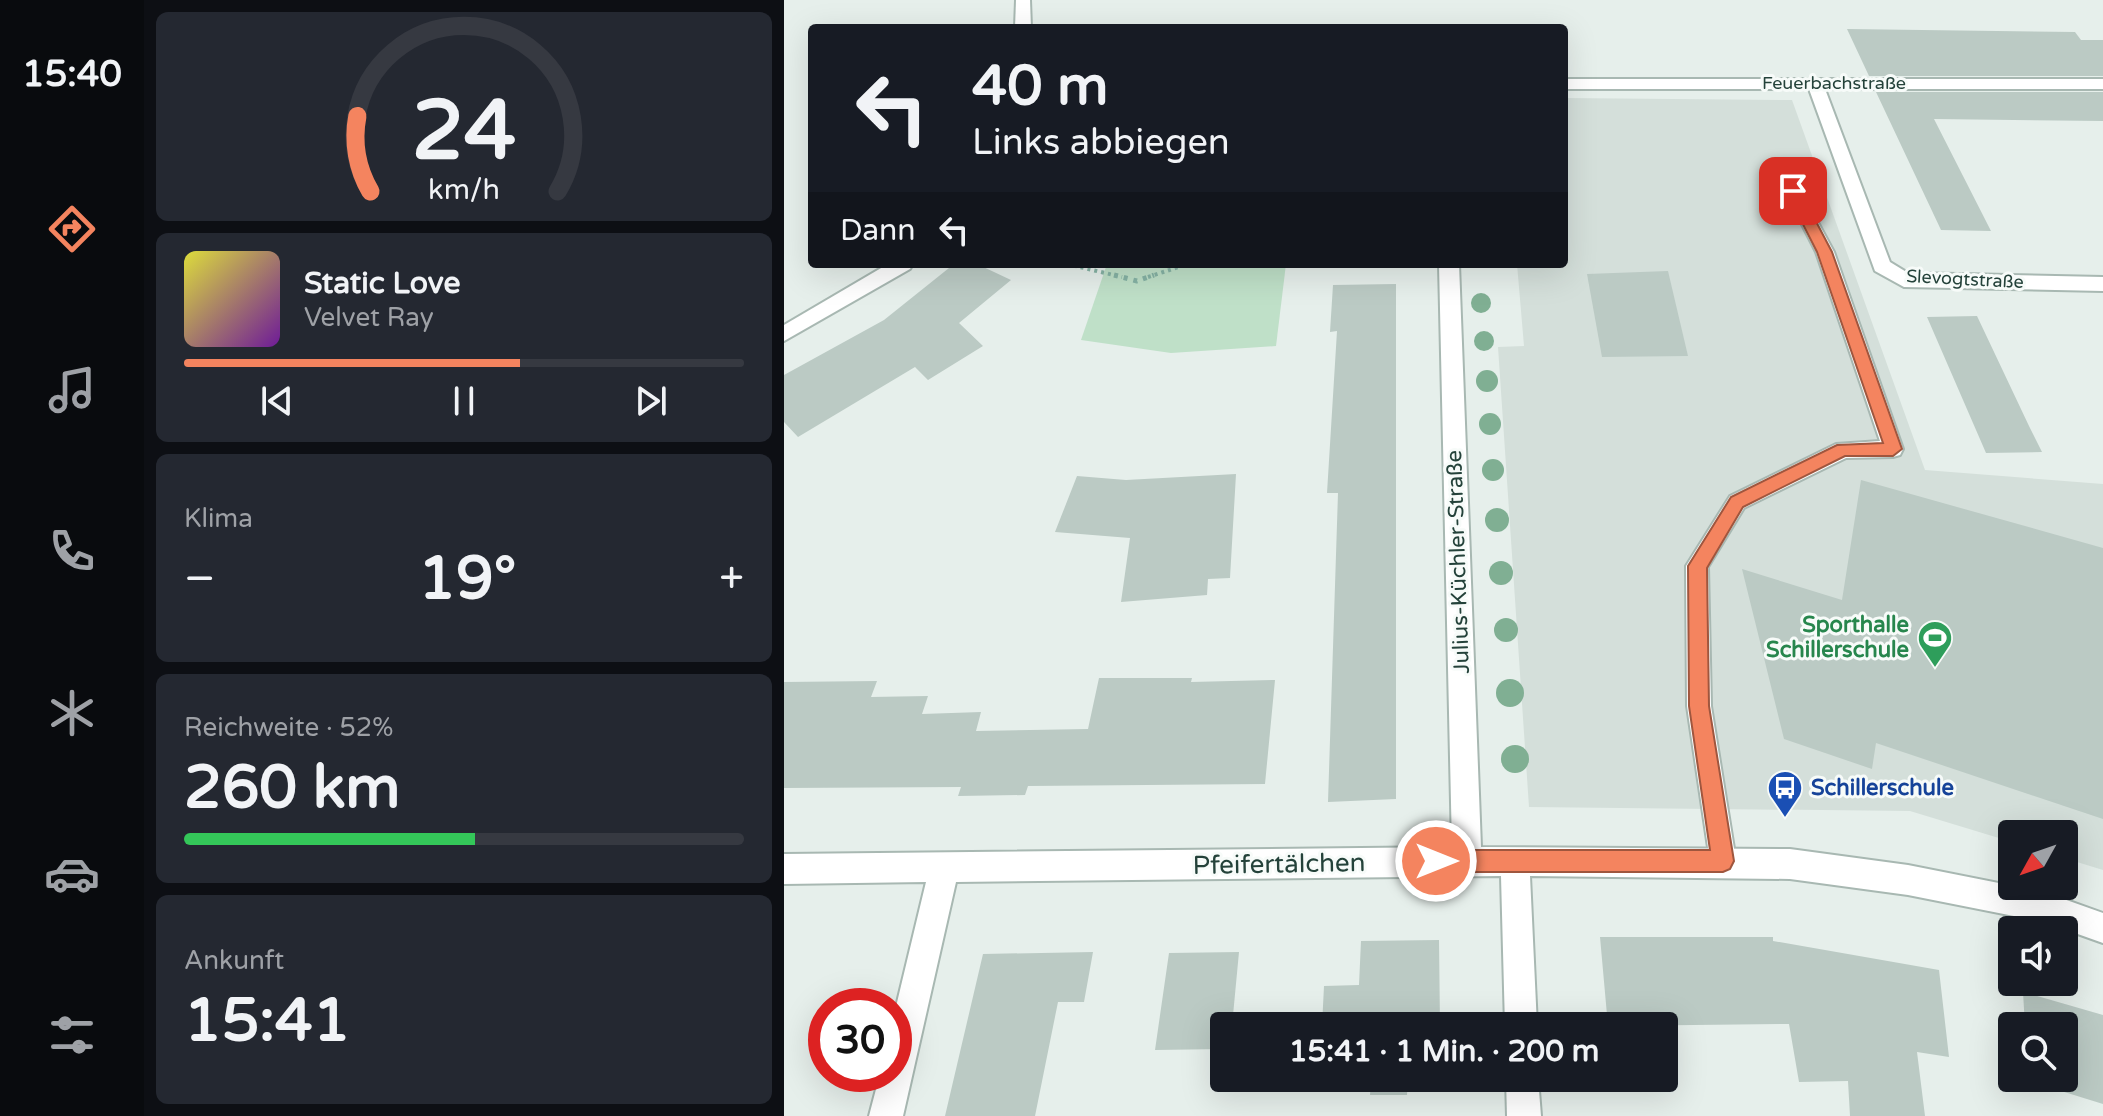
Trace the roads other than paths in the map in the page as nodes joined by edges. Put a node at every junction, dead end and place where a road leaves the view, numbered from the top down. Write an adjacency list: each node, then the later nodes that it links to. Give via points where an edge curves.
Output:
1 (1023, 0): 2 (street)
2 (1023, 24)
3 (1815, 83): 4 (street, Feuerbachstraße); 5 (street, Feuerbachstraße); 9 (street, Slevogtstraße, via 1882,266 1904,280)
4 (1568, 84)
5 (2103, 84)
6 (1793, 191): 13 (lane, via 1825,252 1893,449 1843,450 1737,502 1697,566 1699,706)
7 (896, 268): 10 (street)
8 (1449, 268): 11 (street, Julius-Küchler-Straße)
9 (2103, 284)
10 (784, 334)
11 (1467, 861): 12 (street, Pfeifertälchen); 15 (street, Pfeifertälchen)
12 (1515, 861): 13 (street, Pfeifertälchen); 17 (street)
13 (1723, 861): 16 (street, Pfeifertälchen, via 1908,880 2044,907)
14 (784, 869): 15 (street, Pfeifertälchen)
15 (944, 869): 19 (street)
16 (2103, 928)
17 (1520, 1012)
18 (1523, 1092): 20 (street)
19 (886, 1116)
20 (1524, 1116)

